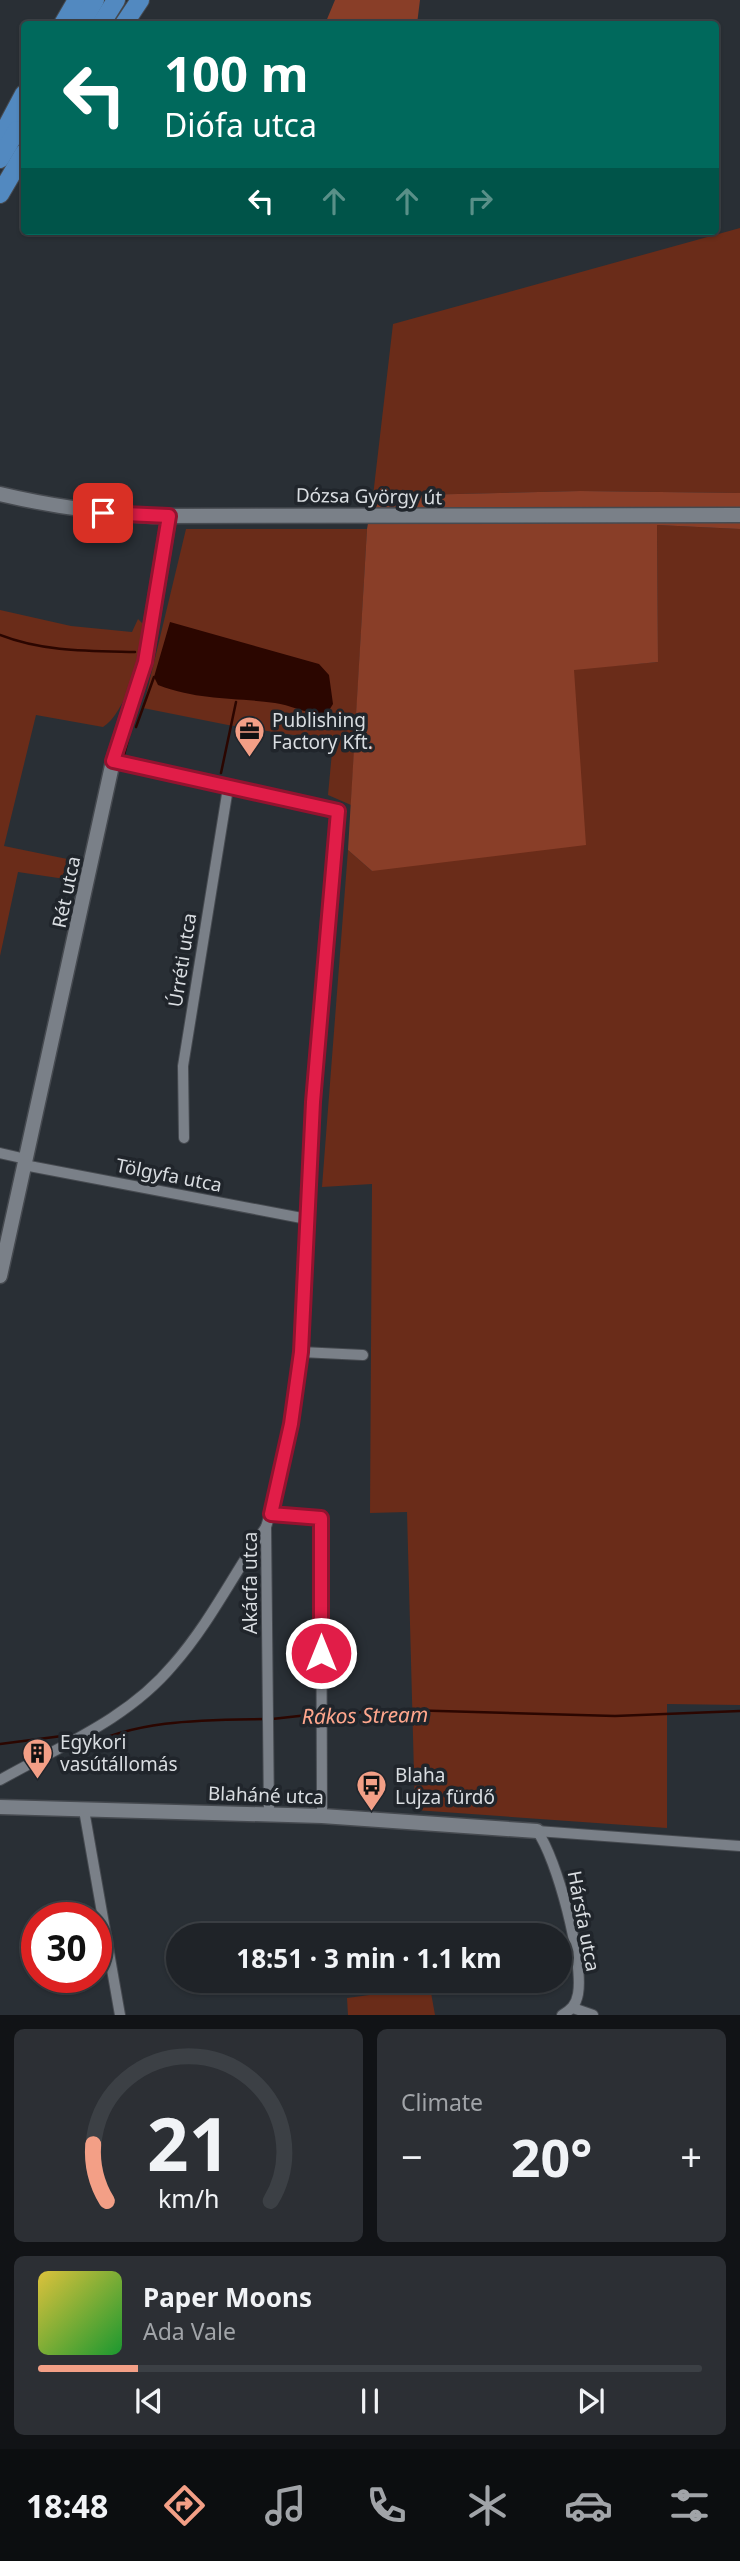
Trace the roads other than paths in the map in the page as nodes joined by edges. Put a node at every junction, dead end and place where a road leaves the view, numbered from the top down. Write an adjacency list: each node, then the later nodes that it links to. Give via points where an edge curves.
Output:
1 (77, 0): 5 (highway)
2 (96, 0): 6 (highway)
3 (116, 0): 7 (highway)
4 (140, 0): 8 (highway)
5 (65, 21)
6 (83, 21)
7 (103, 21)
8 (126, 21)
9 (21, 100): 11 (highway)
10 (21, 123): 13 (highway)
11 (0, 139)
12 (21, 158): 15 (highway)
13 (0, 159)
14 (21, 178): 16 (highway)
15 (0, 194)
16 (0, 210)
17 (0, 494): 19 (street, Dózsa György út, via 103,513)
18 (740, 515): 19 (street, Dózsa György út)
19 (169, 516): 20 (street, Rét utca, via 145,662)
20 (113, 761): 21 (street); 24 (street, Rét utca)
21 (228, 788): 22 (street, Úrréti utca, via 183,1066); 25 (street, Akácfa utca, via 338,811)
22 (184, 1138)
23 (0, 1153): 24 (street, Tölgyfa utca)
24 (25, 1162): 25 (street, Tölgyfa utca); 26 (street, Rét utca)
25 (307, 1219): 27 (street, Akácfa utca)
26 (0, 1276)
27 (301, 1352): 28 (street); 29 (street, Akácfa utca)
28 (363, 1356)
29 (271, 1514): 30 (street, Akácfa utca); 35 (street, via 321,1518)
30 (266, 1527): 31 (street, via 172,1667 126,1708 73,1743); 34 (street, Akácfa utca)
31 (0, 1780)
32 (0, 1807): 33 (street, Blaháné utca)
33 (84, 1810): 34 (street, Blaháné utca); 39 (street)
34 (268, 1815): 35 (street, Blaháné utca)
35 (322, 1816): 36 (street, Blaháné utca)
36 (537, 1831): 37 (street, Blaháné utca); 38 (street, Hársfa utca, via 551,1853 568,1915 579,1989)
37 (740, 1846)
38 (573, 2008): 40 (street); 41 (street)
39 (120, 2015)
40 (562, 2015)
41 (593, 2015)

